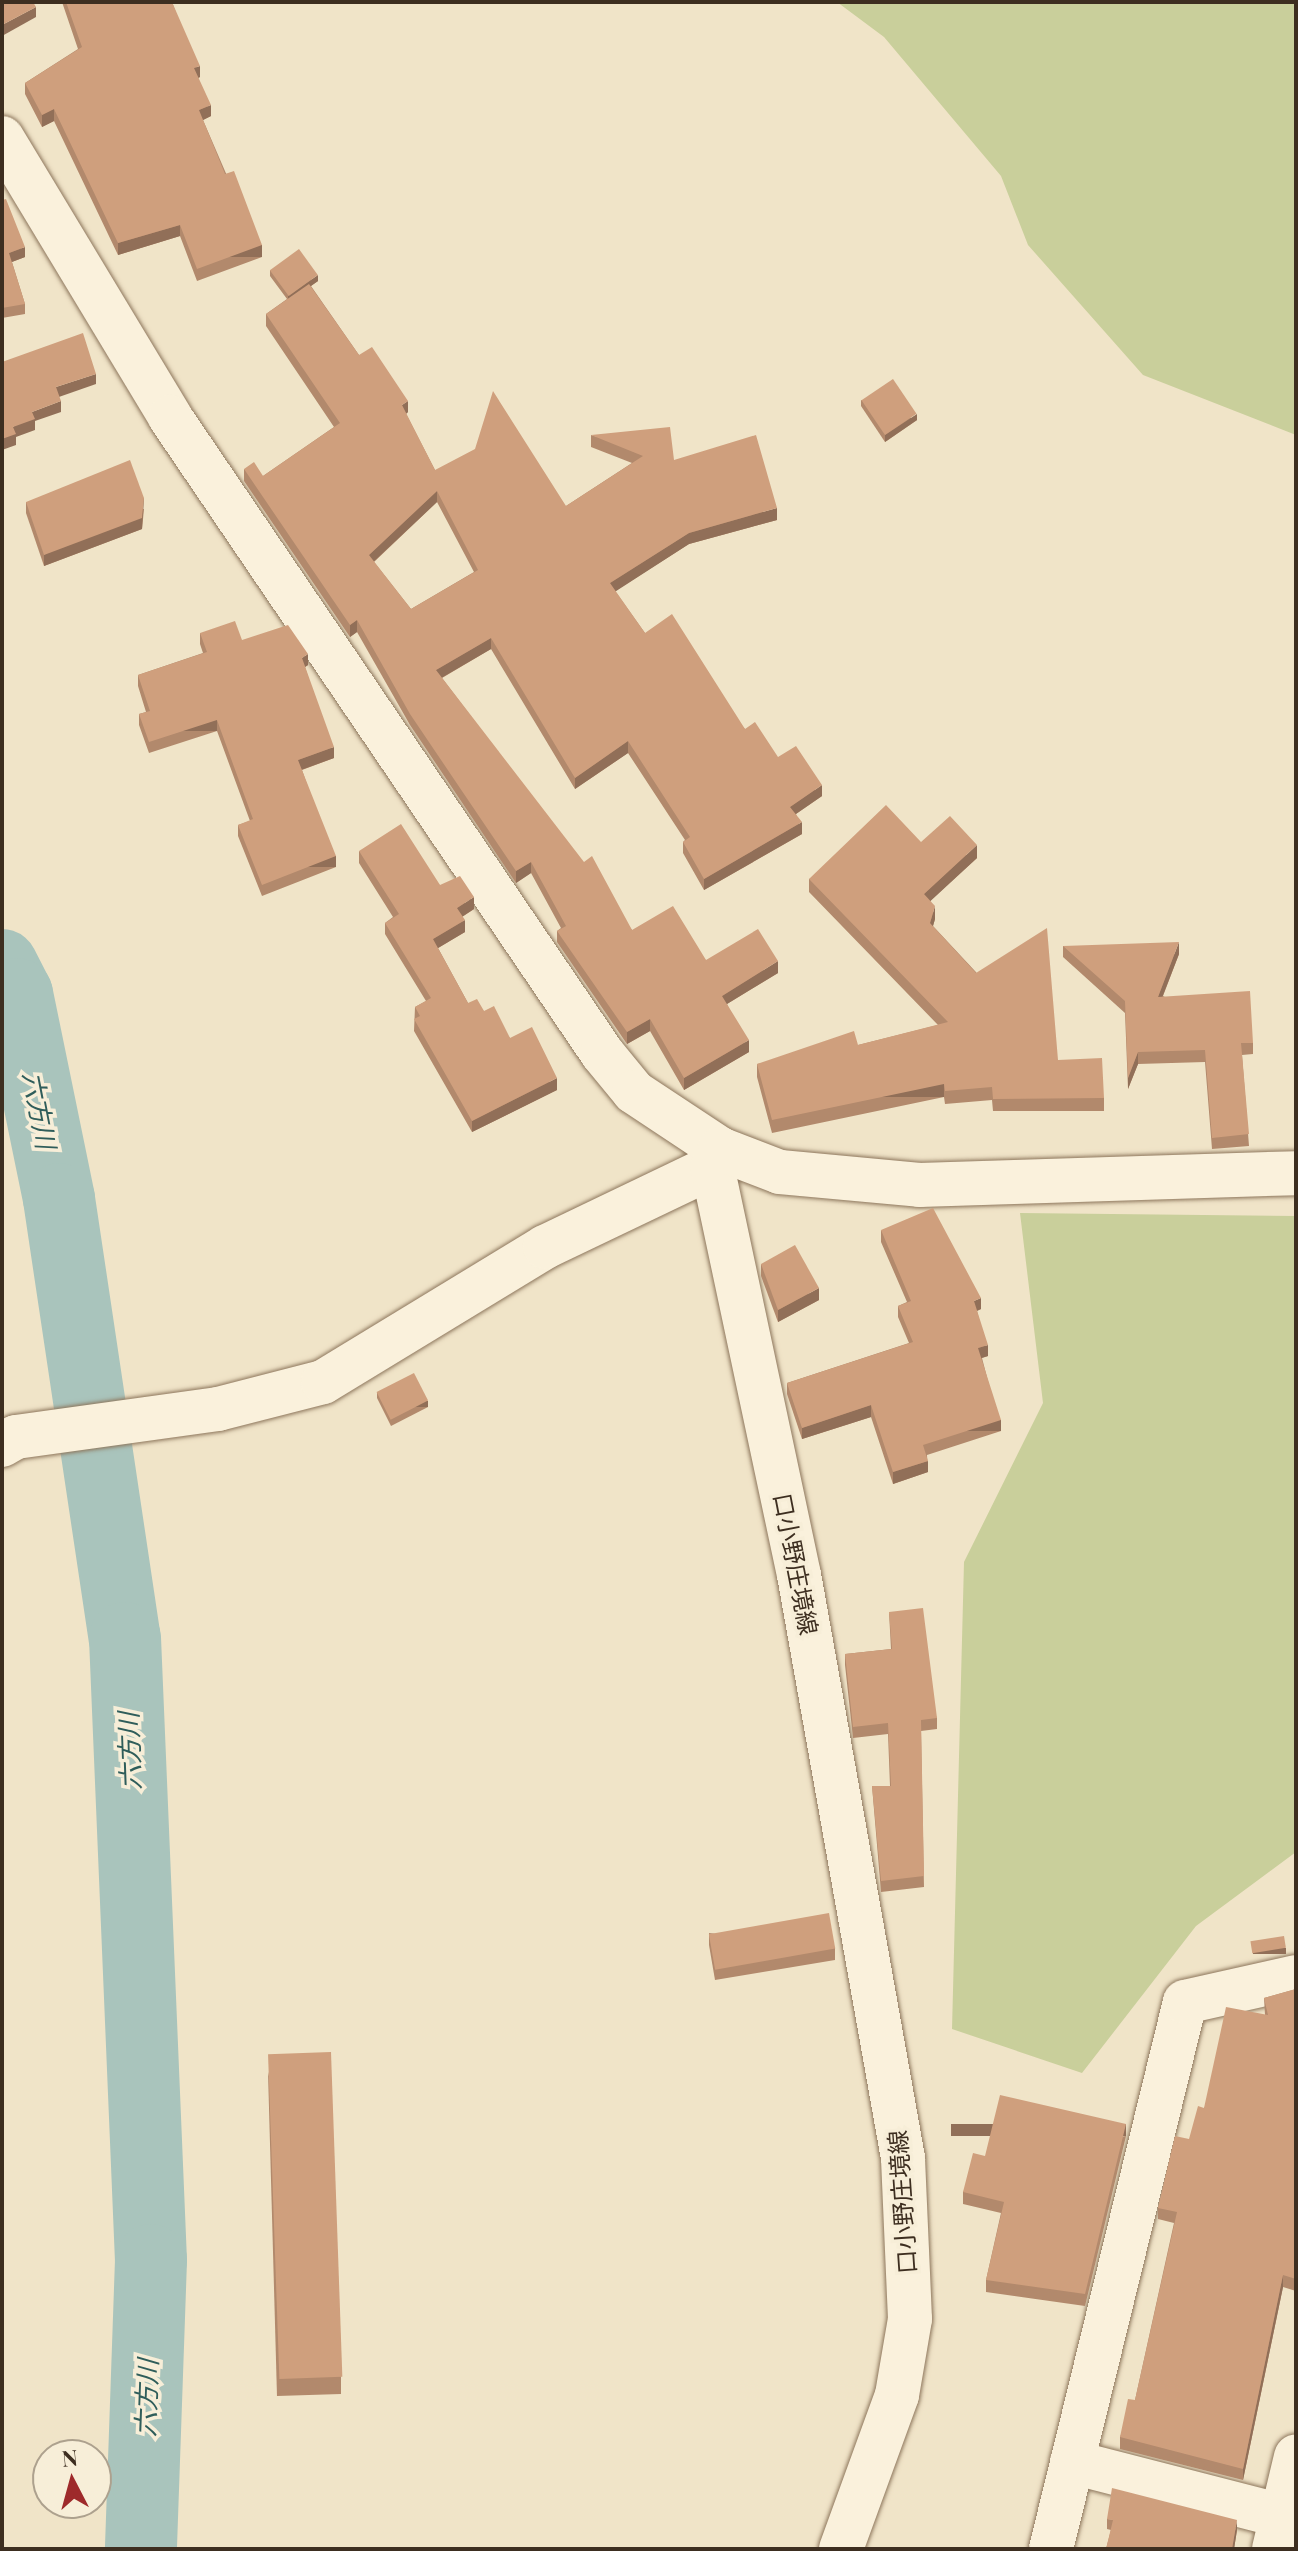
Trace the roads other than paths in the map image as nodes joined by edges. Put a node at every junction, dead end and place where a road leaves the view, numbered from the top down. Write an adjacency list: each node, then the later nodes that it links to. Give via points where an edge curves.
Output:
1 (8, 162): 2 (street, via 170,417 602,1053 634,1092)
2 (716, 1158): 3 (street, via 780,1172 919,1185); 4 (street, via 545,1247 323,1382 218,1409); 9 (street, 口小野庄境線, via 799,1575 903,2158 907,2334 897,2395)
3 (1296, 1173)
4 (9, 1441)
5 (1296, 1977): 7 (street, via 1185,2002)
6 (1296, 2457): 8 (street)
7 (1072, 2462): 8 (street); 10 (street)
8 (1278, 2532)
9 (841, 2549)
10 (1051, 2549)

